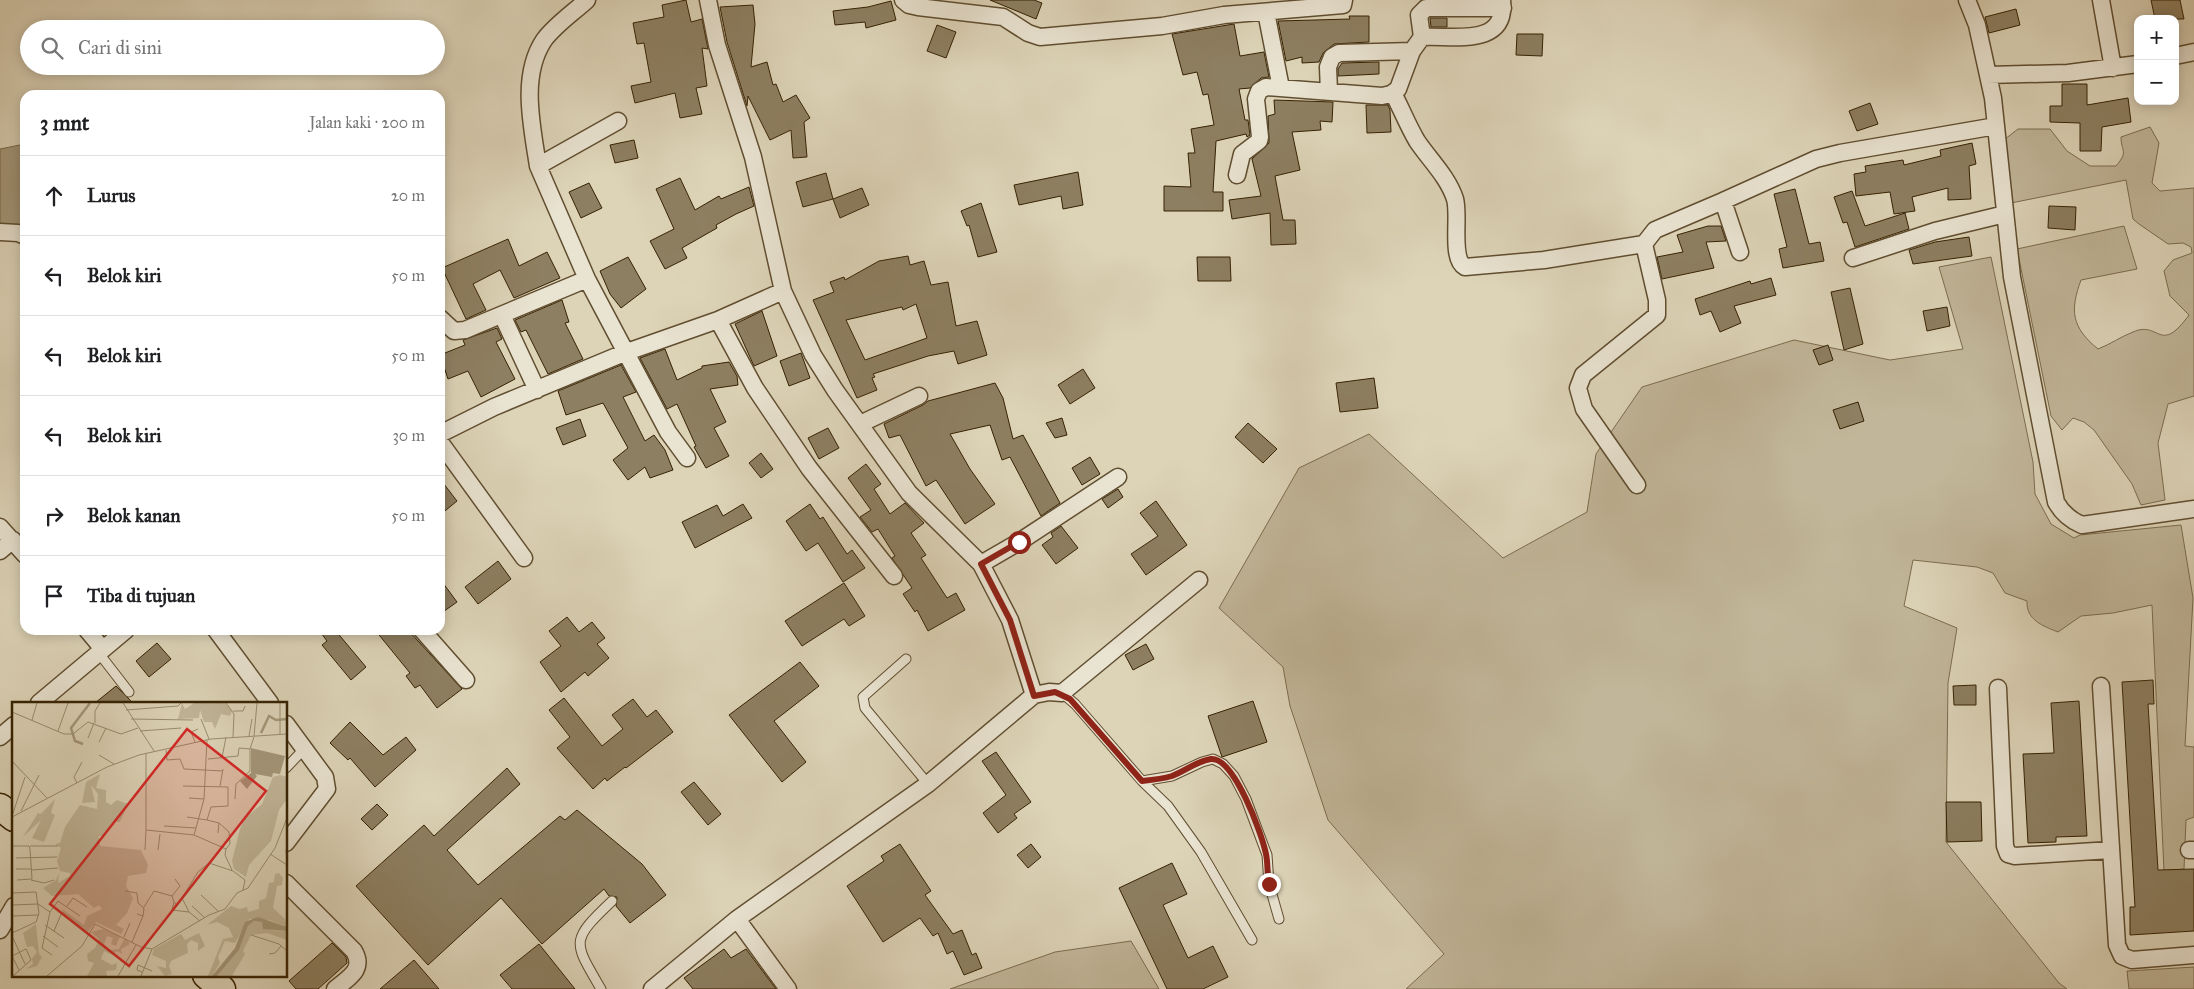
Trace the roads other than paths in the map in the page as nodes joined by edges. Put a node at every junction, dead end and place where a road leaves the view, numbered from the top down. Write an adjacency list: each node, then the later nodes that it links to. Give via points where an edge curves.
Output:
1 (587, 0): 21 (street, via 545,39 536,56 530,107)
2 (708, 0): 31 (street, via 717,45 753,157)
3 (904, 0): 8 (street, via 918,7 1003,17 1040,37)
4 (1344, 0): 8 (street, via 1343,5)
5 (1967, 0): 15 (street, via 1977,25)
6 (2101, 0): 14 (street)
7 (1503, 4): 9 (street, via 1499,24 1490,32 1476,36); 9 (street, via 1426,8 1419,15)
8 (1266, 12): 16 (street)
9 (1422, 37): 10 (street)
10 (1412, 51): 17 (street, via 1340,53 1332,57 1328,67); 18 (street, via 1398,89)
11 (2194, 52): 12 (street)
12 (2179, 55)
13 (2134, 65): 14 (street)
14 (2113, 68): 15 (street)
15 (1988, 75): 20 (street)
16 (1281, 88): 17 (street); 22 (street, via 1266,87 1257,95 1260,137 1242,154)
17 (1329, 92): 18 (street, via 1382,96)
18 (1393, 93): 27 (street, via 1415,138 1448,182 1458,215 1456,257 1460,265 1465,268 1544,260)
19 (618, 121): 21 (street)
20 (1996, 126): 23 (street, via 1816,159); 24 (street)
21 (538, 166): 30 (street)
22 (1237, 176)
23 (1723, 201): 27 (street, via 1655,230); 28 (street)
24 (2005, 214): 29 (street, via 1934,231); 44 (street, via 2012,277 2056,502 2061,511 2082,525)
25 (0, 232): 26 (street)
26 (20, 234)
27 (1644, 244): 43 (street, via 1657,300 1657,315 1582,376 1578,388 1584,409)
28 (1740, 252)
29 (1853, 258)
30 (587, 279): 32 (street); 35 (street)
31 (783, 291): 33 (street); 38 (street, via 813,355)
32 (502, 315): 34 (street, via 465,330 454,331); 36 (street)
33 (718, 320): 35 (street); 51 (street, via 755,388 809,468)
34 (445, 323)
35 (624, 353): 36 (street); 41 (street, via 668,432)
36 (537, 390): 39 (street)
37 (919, 396): 38 (street)
38 (860, 424): 50 (street, via 909,493)
39 (445, 432)
40 (445, 449): 49 (street)
41 (687, 458)
42 (1118, 477): 50 (street)
43 (1637, 485)
44 (2194, 509)
45 (0, 527): 46 (street)
46 (13, 540): 47 (street); 48 (street)
47 (20, 549)
48 (0, 551)
49 (524, 558)
50 (981, 564): 64 (street, via 1010,620)
51 (894, 576)
52 (1199, 580): 63 (street)
53 (90, 635): 57 (street)
54 (120, 635): 57 (street)
55 (220, 635): 66 (street)
56 (426, 635): 59 (street)
57 (100, 650): 62 (lane); 65 (street)
58 (906, 659): 73 (lane, via 863,697 865,708)
59 (466, 680)
60 (2102, 686): 77 (street)
61 (1998, 688): 77 (street, via 2005,846 2008,854)
62 (129, 692)
63 (1062, 694): 64 (street, via 1049,692); 72 (lane, via 1075,704)
64 (1034, 696): 73 (street)
65 (40, 702)
66 (269, 702)
67 (12, 727): 69 (street)
68 (288, 727): 70 (street)
69 (0, 737)
70 (304, 749): 71 (lane); 76 (street, via 325,777 327,789)
71 (288, 766)
72 (1142, 781): 82 (lane, via 1172,776 1213,759 1223,764 1234,776 1246,799 1267,855 1269,884); 84 (lane, via 1168,806 1201,852)
73 (928, 784): 81 (street)
74 (0, 807): 75 (main road)
75 (12, 816)
76 (288, 840)
77 (2112, 850): 85 (street, via 2117,945 2122,956 2132,960)
78 (288, 885): 88 (street, via 358,958 355,972)
79 (612, 901): 89 (lane, via 587,925 579,943 580,953)
80 (12, 909): 83 (street)
81 (737, 919): 90 (street); 91 (street)
82 (1279, 919)
83 (0, 930)
84 (1252, 940)
85 (2194, 955)
86 (207, 976): 87 (main road)
87 (222, 989)
88 (335, 989)
89 (601, 989)
90 (652, 989)
91 (788, 989)

